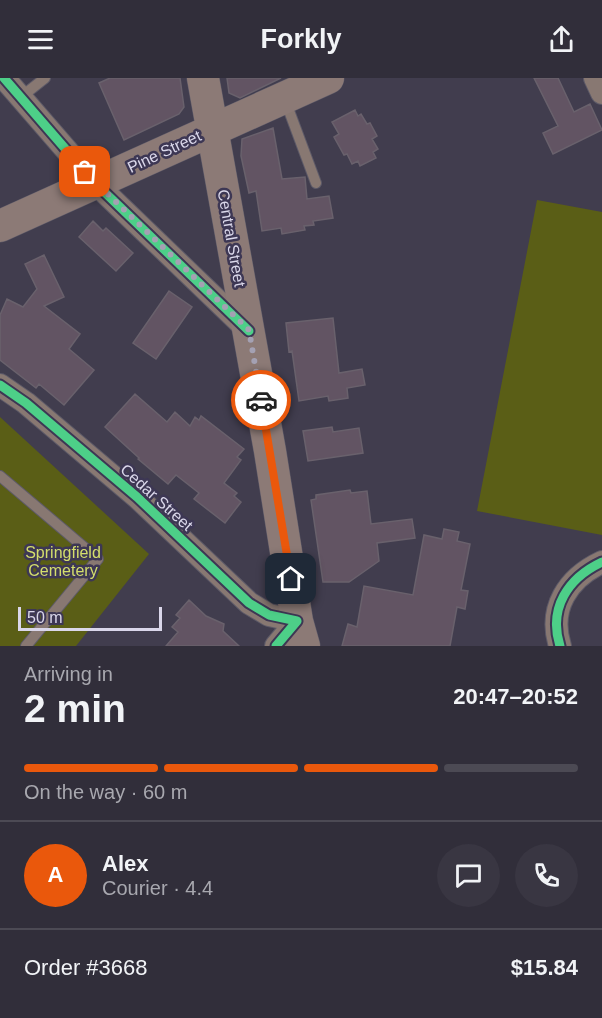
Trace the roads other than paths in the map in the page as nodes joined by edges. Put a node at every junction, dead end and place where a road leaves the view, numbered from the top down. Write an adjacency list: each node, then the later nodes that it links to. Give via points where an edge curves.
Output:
1 (4, 78): 8 (street)
2 (45, 78): 8 (lane)
3 (203, 78): 9 (main road, Central Street)
4 (328, 78): 6 (main road, Pine Street)
5 (595, 78): 7 (street)
6 (293, 89): 9 (main road, Pine Street); 11 (lane)
7 (602, 93)
8 (21, 97): 10 (street)
9 (212, 129): 10 (main road, Pine Street); 13 (main road, Central Street)
10 (96, 183): 12 (main road, Pine Street); 13 (street)
11 (316, 183)
12 (0, 226)
13 (249, 330): 17 (main road, Central Street)
14 (0, 385): 17 (street, Cedar Street, via 137,497 249,603)
15 (0, 476): 18 (lane, via 98,559)
16 (602, 562): 20 (street, via 575,579 562,598 557,620)
17 (301, 634): 19 (street)
18 (26, 646)
19 (276, 646)
20 (560, 646)

